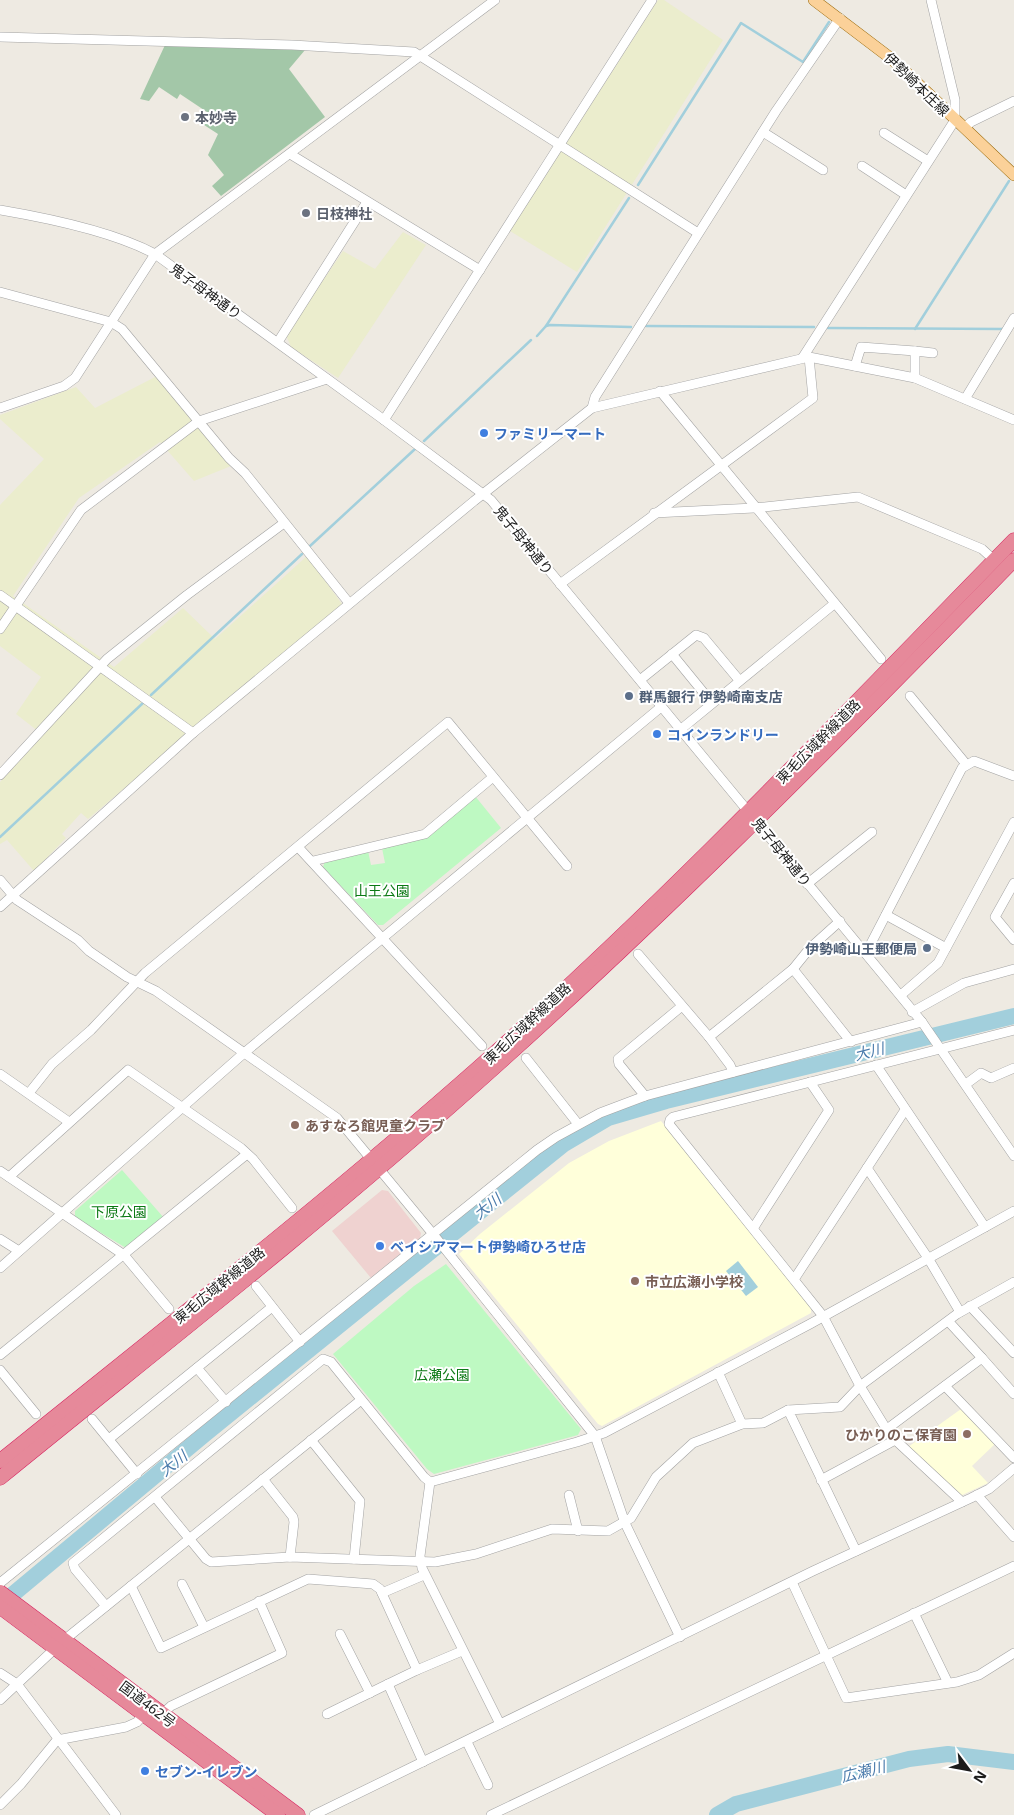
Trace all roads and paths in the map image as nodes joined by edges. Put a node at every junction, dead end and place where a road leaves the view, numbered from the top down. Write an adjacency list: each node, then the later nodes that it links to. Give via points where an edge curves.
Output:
1 (495, 0): 7 (street)
2 (652, 0): 13 (street)
3 (814, 0): 5 (main road, 伊勢崎本庄線)
4 (931, 0): 9 (street, via 955,100)
5 (840, 18): 9 (main road, 伊勢崎本庄線, via 893,60); 11 (street)
6 (0, 37): 7 (street, via 292,45 414,52)
7 (419, 56): 13 (street); 14 (street)
8 (1014, 101): 10 (street)
9 (955, 120): 10 (main road, 伊勢崎本庄線); 15 (street)
10 (964, 128): 18 (main road, 伊勢崎本庄線)
11 (763, 132): 17 (street); 22 (street)
12 (884, 133): 15 (street)
13 (560, 145): 22 (street); 24 (street)
14 (290, 154): 20 (street); 23 (street)
15 (928, 161): 19 (street)
16 (862, 166): 19 (street)
17 (823, 170)
18 (1014, 175)
19 (906, 194): 31 (street)
20 (367, 202): 24 (street); 28 (street)
21 (0, 210): 23 (street, 鬼子母神通り, via 100,233)
22 (698, 233): 38 (street, via 595,397)
23 (155, 254): 27 (street); 28 (street, 鬼子母神通り)
24 (480, 270): 39 (street)
25 (0, 292): 27 (street)
26 (1014, 318): 36 (street)
27 (111, 322): 37 (street, via 75,378 64,386); 41 (street, via 122,329)
28 (278, 342): 34 (street, 鬼子母神通り)
29 (915, 351): 30 (street); 32 (street, via 861,347); 33 (street)
30 (934, 353)
31 (806, 357): 32 (street); 35 (street); 42 (street, via 813,398)
32 (855, 366): 33 (street)
33 (915, 378): 36 (street)
34 (328, 379): 39 (street, 鬼子母神通り); 41 (street)
35 (660, 391): 38 (street); 42 (street)
36 (965, 399): 40 (street)
37 (0, 408)
38 (592, 408): 43 (street)
39 (384, 420): 43 (street, 鬼子母神通り)
40 (1014, 420)
41 (199, 421): 46 (street); 54 (street, via 81,510)
42 (720, 466): 44 (street); 45 (street)
43 (484, 494): 50 (street, 鬼子母神通り); 52 (street)
44 (754, 508): 45 (street); 48 (street, via 858,497 982,549); 53 (street)
45 (654, 513): 50 (street)
46 (284, 523): 52 (street); 58 (street, via 187,595)
47 (1014, 540): 48 (highway, 東毛広域幹線道路)
48 (994, 560): 70 (highway, 東毛広域幹線道路)
49 (1014, 560): 70 (highway, 東毛広域幹線道路)
50 (560, 584): 59 (street, 鬼子母神通り)
51 (0, 595): 54 (street)
52 (350, 603): 65 (street)
53 (834, 604): 57 (street); 60 (street)
54 (16, 606): 55 (street); 58 (street)
55 (0, 630)
56 (672, 654): 59 (street); 60 (street, via 696,635 701,635); 62 (street)
57 (881, 659)
58 (100, 666): 65 (street); 67 (street)
59 (640, 680): 63 (street, 鬼子母神通り)
60 (739, 680): 62 (street)
61 (910, 696): 66 (street)
62 (712, 703): 64 (street)
63 (661, 707): 64 (street, 鬼子母神通り); 71 (street)
64 (680, 730): 70 (street, 鬼子母神通り)
65 (193, 733): 80 (street)
66 (966, 764): 68 (street, via 980,762); 82 (street)
67 (0, 775)
68 (1014, 776)
69 (493, 777): 71 (street); 74 (street, via 448,722); 75 (street, via 425,834)
70 (752, 816): 79 (street, 鬼子母神通り); 117 (highway, 東毛広域幹線道路, via 709,869 566,1003)
71 (527, 818): 76 (street); 84 (street)
72 (1014, 823): 86 (street)
73 (872, 832): 79 (street)
74 (298, 847): 75 (street); 91 (street)
75 (313, 861): 84 (street)
76 (567, 866)
77 (0, 880): 80 (street)
78 (1014, 883): 85 (street, via 996,917)
79 (807, 884): 83 (street, 鬼子母神通り)
80 (13, 895): 81 (street); 91 (street)
81 (0, 907)
82 (886, 915): 86 (street); 87 (street)
83 (840, 921): 87 (street, 鬼子母神通り); 89 (street, via 810,948)
84 (383, 937): 99 (street); 101 (street)
85 (1014, 940)
86 (946, 948): 92 (street, via 933,969)
87 (866, 953): 92 (street, 鬼子母神通り)
88 (638, 954): 93 (street)
89 (793, 969): 97 (street); 98 (street)
90 (1014, 969): 94 (street, via 964,983)
91 (136, 982): 101 (street, via 156,991); 109 (street, via 91,1030 52,1064)
92 (900, 995): 94 (street, 鬼子母神通り)
93 (682, 1006): 97 (street); 110 (street, via 618,1059)
94 (912, 1012): 95 (street, 鬼子母神通り)
95 (924, 1024): 98 (street); 100 (street, 鬼子母神通り)
96 (1014, 1030): 100 (street)
97 (709, 1037): 105 (street)
98 (852, 1042): 105 (street)
99 (482, 1046)
100 (940, 1047): 103 (street); 108 (street)
101 (244, 1052): 111 (street); 117 (street, via 338,1118)
102 (526, 1058): 114 (street)
103 (876, 1065): 107 (street); 112 (street)
104 (1014, 1068): 108 (street, via 991,1078 981,1073)
105 (733, 1072): 110 (street)
106 (0, 1074): 109 (street)
107 (810, 1082): 124 (street, via 829,1110); 124 (street, via 670,1120)
108 (966, 1084): 116 (street)
109 (28, 1093): 113 (street)
110 (644, 1096): 114 (street)
111 (183, 1107): 113 (street, via 128,1070); 115 (street); 123 (street)
112 (905, 1110): 118 (street); 125 (street)
113 (69, 1122): 120 (street)
114 (578, 1124): 126 (street, via 537,1150)
115 (247, 1154): 121 (street); 129 (street)
116 (1014, 1156)
117 (375, 1164): 126 (street); 163 (highway, 東毛広域幹線道路, via 306,1214); 166 (highway, 東毛広域幹線道路)
118 (867, 1168): 130 (street); 132 (street)
119 (0, 1171): 120 (street)
120 (9, 1178): 123 (street)
121 (292, 1208)
122 (1014, 1211): 125 (street)
123 (62, 1213): 128 (street); 129 (street)
124 (754, 1227): 132 (street)
125 (985, 1227): 130 (street)
126 (434, 1235): 141 (street); 158 (street)
127 (0, 1239): 128 (street)
128 (19, 1251): 131 (street)
129 (124, 1255): 137 (street); 143 (street)
130 (928, 1258): 138 (street); 139 (street)
131 (0, 1268)
132 (795, 1278): 139 (street)
133 (1014, 1282): 135 (street)
134 (256, 1286): 136 (street)
135 (970, 1306): 138 (street); 142 (street)
136 (272, 1307): 141 (street); 145 (street)
137 (169, 1308)
138 (960, 1312): 140 (street)
139 (823, 1316): 147 (street); 148 (street)
140 (949, 1322): 144 (street); 148 (street)
141 (300, 1342): 152 (street)
142 (1014, 1353)
143 (0, 1355)
144 (982, 1358): 149 (street); 150 (street)
145 (197, 1368): 152 (street); 159 (street)
146 (0, 1370): 154 (street)
147 (718, 1372): 156 (street); 158 (street)
148 (860, 1386): 153 (street, via 840,1407); 157 (street)
149 (944, 1386): 157 (street); 162 (street)
150 (1014, 1394)
151 (362, 1400): 160 (street); 169 (street); 172 (street, via 331,1362 323,1359)
152 (226, 1402): 165 (street)
153 (788, 1410): 156 (street, via 763,1423); 168 (street)
154 (36, 1414)
155 (92, 1419): 159 (street)
156 (742, 1424): 174 (street, via 693,1443 656,1477)
157 (887, 1429): 161 (street)
158 (595, 1436): 169 (street); 174 (street)
159 (109, 1439): 165 (street)
160 (311, 1440): 167 (street); 180 (street, via 360,1501)
161 (895, 1440): 168 (street); 173 (street)
162 (1014, 1458)
163 (0, 1460)
164 (1014, 1468): 171 (street)
165 (137, 1474): 185 (street)
166 (0, 1478)
167 (262, 1480): 177 (street); 179 (street, via 294,1522)
168 (821, 1480): 178 (street)
169 (430, 1482): 181 (street)
170 (569, 1494): 175 (street)
171 (977, 1495): 173 (street); 176 (street)
172 (155, 1497): 177 (street); 191 (street, via 73,1563)
173 (962, 1502): 178 (street)
174 (625, 1523): 175 (street, via 603,1532); 196 (street)
175 (578, 1531): 181 (street, via 552,1529 476,1554)
176 (1014, 1537)
177 (189, 1540): 179 (street, via 206,1559 215,1563); 187 (street)
178 (856, 1551): 184 (street)
179 (290, 1557): 180 (street)
180 (354, 1559): 181 (street)
181 (420, 1562): 183 (street)
182 (1014, 1566): 193 (street)
183 (424, 1575): 189 (street); 198 (street)
184 (792, 1582): 196 (street); 200 (street)
185 (0, 1583)
186 (182, 1584): 194 (street)
187 (131, 1586): 191 (street); 194 (street, via 160,1648)
188 (0, 1592): 192 (highway, 国道462号)
189 (382, 1593): 190 (street, via 373,1584 308,1579); 201 (street)
190 (259, 1601): 194 (street); 209 (street, via 282,1653 171,1706)
191 (106, 1606): 197 (street)
192 (7, 1608): 197 (highway, 国道462号)
193 (914, 1614): 200 (street); 203 (street)
194 (204, 1627)
195 (340, 1634): 206 (street)
196 (680, 1637): 211 (street)
197 (59, 1645): 204 (street); 208 (highway, 国道462号); 209 (highway, 国道462号)
198 (462, 1651): 201 (street); 211 (street)
199 (1014, 1653): 203 (street, via 979,1675)
200 (826, 1656): 203 (street, via 846,1698); 221 (street)
201 (417, 1670): 205 (street)
202 (0, 1673): 204 (street)
203 (948, 1683)
204 (16, 1684): 207 (street); 212 (street)
205 (388, 1684): 206 (street); 214 (street)
206 (370, 1692): 210 (street)
207 (0, 1700)
208 (144, 1714): 212 (street, via 126,1727); 218 (highway, 国道462号)
209 (162, 1714): 219 (highway, 国道462号)
210 (327, 1714)
211 (500, 1724): 213 (street)
212 (57, 1740): 216 (street); 217 (street)
213 (467, 1742): 214 (street); 215 (street)
214 (423, 1762): 220 (street)
215 (488, 1785)
216 (0, 1805)
217 (116, 1815)
218 (278, 1815)
219 (298, 1815)
220 (314, 1815)
221 (491, 1815)

